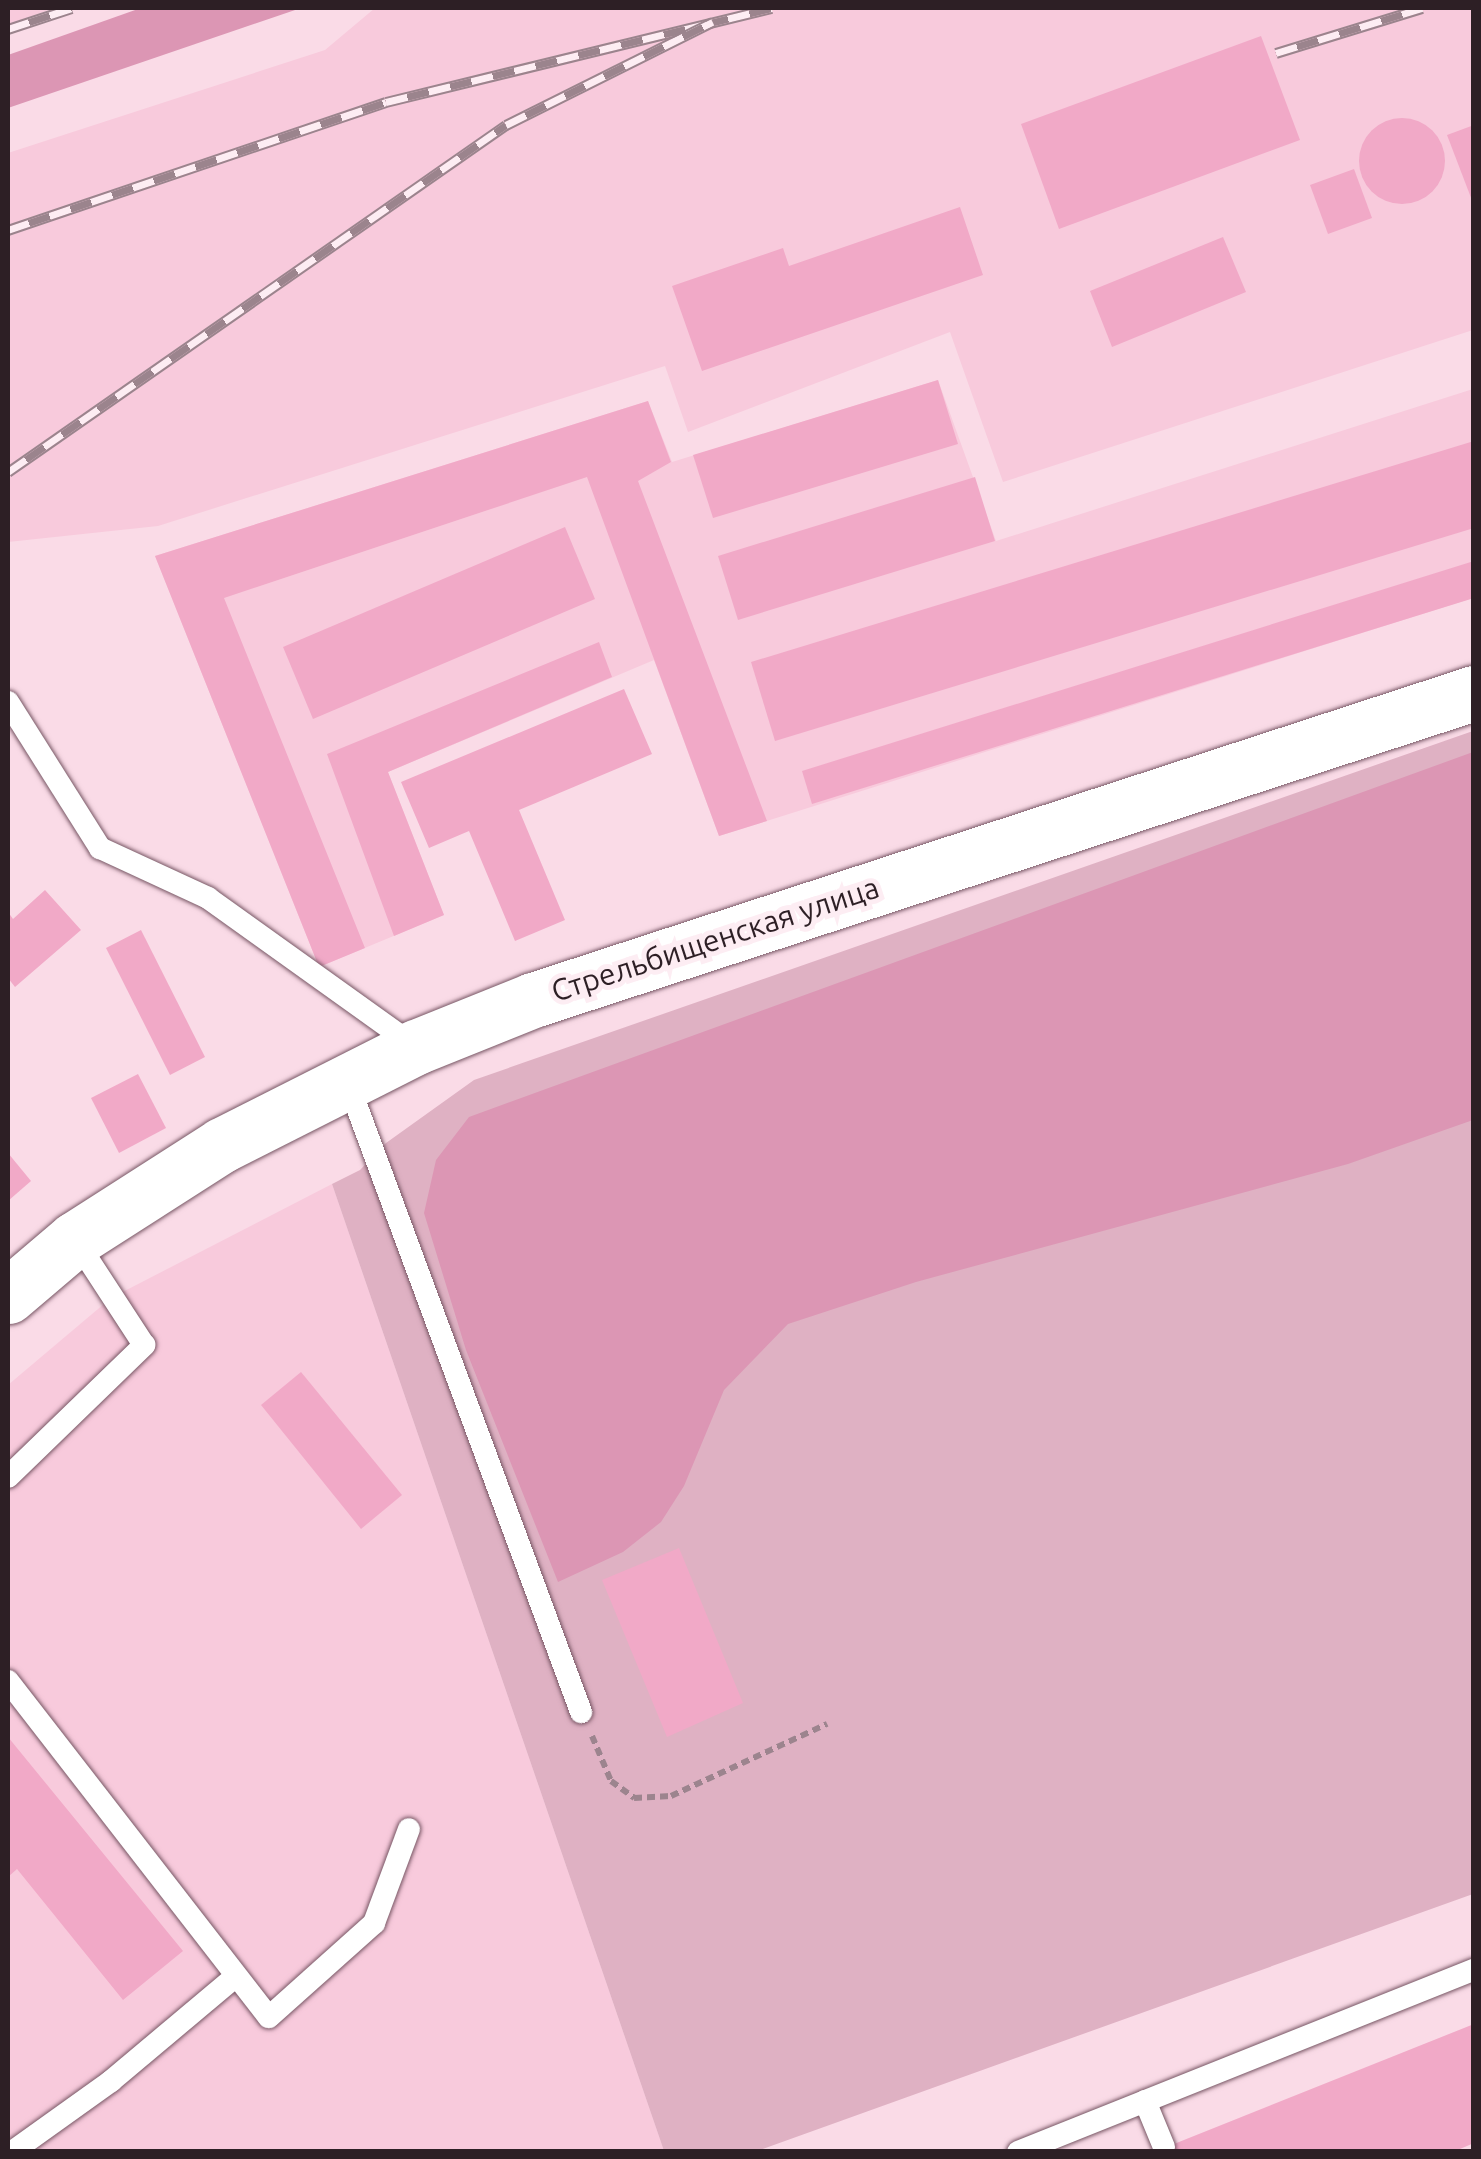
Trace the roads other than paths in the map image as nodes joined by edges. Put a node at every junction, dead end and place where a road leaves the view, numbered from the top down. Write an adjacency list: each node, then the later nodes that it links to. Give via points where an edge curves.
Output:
1 (1474, 693): 3 (main road, Стрельбищенская улица, via 533,1000)
2 (8, 702): 3 (lane, via 100,848 208,898)
3 (416, 1047): 4 (main road, Стрельбищенская улица)
4 (347, 1079): 5 (main road, Стрельбищенская улица, via 222,1145); 9 (lane)
5 (75, 1239): 6 (main road, Стрельбищенская улица); 7 (lane, via 144,1344)
6 (8, 1296)
7 (8, 1477)
8 (8, 1681): 12 (lane)
9 (581, 1712)
10 (410, 1829): 12 (lane, via 374,1923 269,2018)
11 (1474, 1970): 13 (lane)
12 (236, 1976): 15 (lane, via 111,2081)
13 (1144, 2101): 14 (lane); 16 (lane)
14 (1164, 2148)
15 (12, 2152)
16 (1018, 2152)

